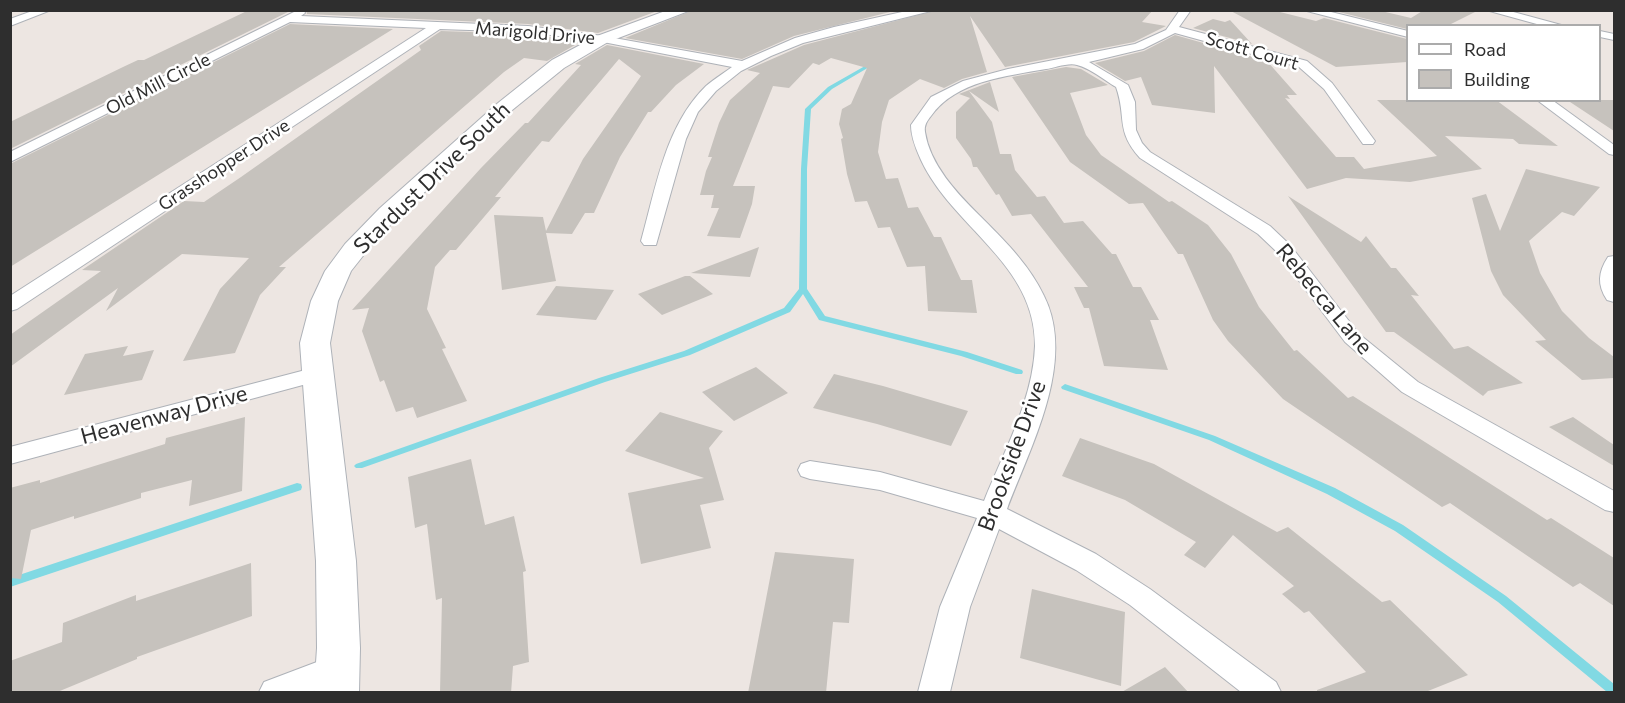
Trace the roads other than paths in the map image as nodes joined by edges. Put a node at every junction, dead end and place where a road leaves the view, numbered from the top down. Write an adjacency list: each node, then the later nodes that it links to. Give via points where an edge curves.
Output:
1 (46, 10): 9 (street)
2 (305, 10): 8 (street, Old Mill Circle)
3 (684, 10): 14 (street, Stardust Drive South)
4 (930, 10): 16 (street, via 830,31)
5 (1186, 10): 12 (street)
6 (1308, 10): 13 (street)
7 (1491, 10): 10 (street)
8 (288, 19): 11 (street, Marigold Drive); 20 (street, Old Mill Circle)
9 (10, 23)
10 (1551, 24)
11 (438, 25): 14 (street, Marigold Drive, via 528,29); 24 (street, Grasshopper Drive)
12 (1174, 29): 15 (street, Brookside Drive, via 1160,39); 18 (street, Scott Court, via 1303,64 1328,86)
13 (1406, 34)
14 (603, 39): 16 (street, Marigold Drive); 25 (street, Stardust Drive South, via 577,52 524,90 371,231 344,262 320,312 315,343)
15 (1079, 61): 28 (street, Rebecca Lane, via 1122,85 1128,102 1129,130 1145,155 1264,230 1284,249 1353,338 1379,363 1410,387); 29 (street, Brookside Drive, via 1036,66 966,84 932,104 917,128 918,138 941,182 1025,279 1042,315 1045,363 1038,397)
16 (743, 65): 21 (street, via 705,93 691,112 672,160)
17 (1546, 102): 19 (street)
18 (1368, 141)
19 (1614, 151)
20 (10, 158)
21 (650, 241)
22 (1614, 261): 23 (street, via 1609,288)
23 (1614, 296)
24 (10, 305)
25 (317, 374): 26 (street, Heavenway Drive); 30 (street, Stardust Drive South, via 337,565)
26 (10, 456)
27 (810, 470): 29 (street, via 880,481)
28 (1614, 503)
29 (992, 513): 32 (street, Brookside Drive, via 956,607); 33 (street, via 1086,562 1140,597)
30 (337, 680): 31 (street)
31 (275, 693)
32 (934, 693)
33 (1265, 693)

